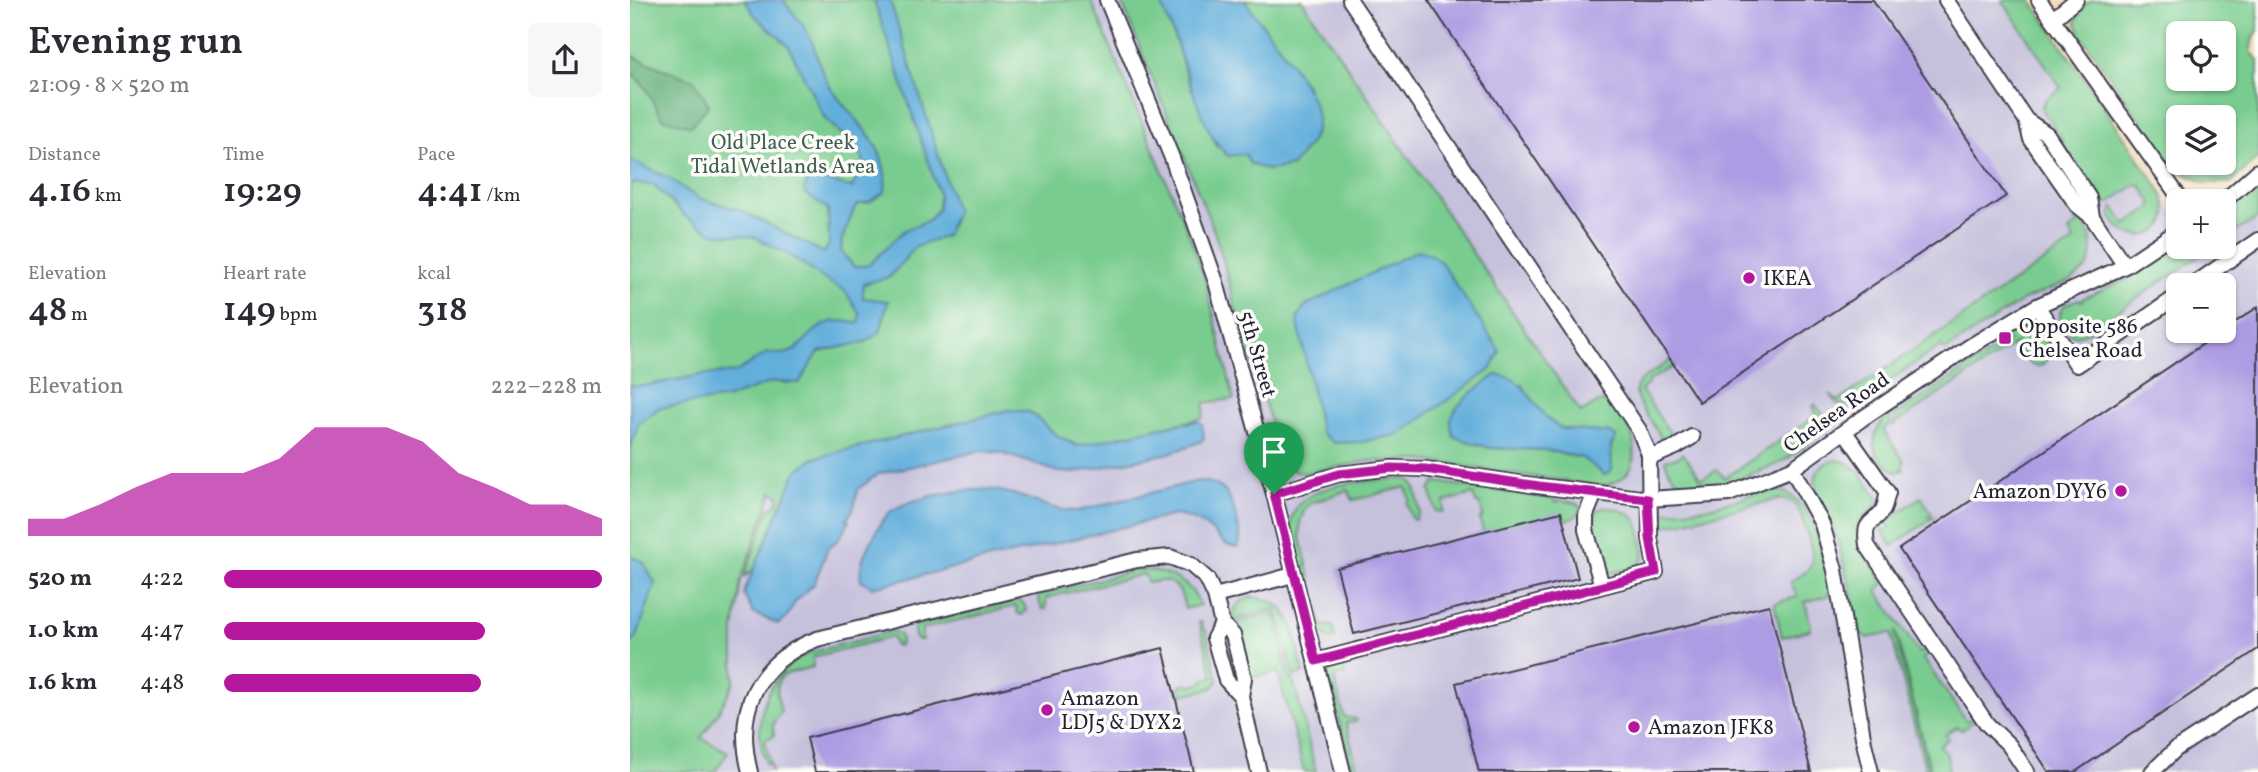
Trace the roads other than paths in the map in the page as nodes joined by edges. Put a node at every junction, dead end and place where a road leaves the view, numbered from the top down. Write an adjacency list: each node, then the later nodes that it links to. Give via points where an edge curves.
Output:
1 (1107, 0): 21 (street, 5th Street, via 1172,158 1216,282)
2 (1350, 0): 18 (street, via 1628,413)
3 (1946, 0): 12 (street, via 2026,120 2047,134 2090,198 2092,217)
4 (2039, 0): 6 (street)
5 (2077, 0): 6 (street)
6 (2053, 19): 8 (street)
7 (2258, 171): 9 (street)
8 (2173, 189)
9 (2236, 190)
10 (2166, 239): 12 (street, Chelsea Road)
11 (2258, 240): 13 (street)
12 (2125, 266): 15 (street, Chelsea Road)
13 (2210, 273)
14 (2166, 304): 15 (street, via 2077,365)
15 (2038, 306): 16 (street, Chelsea Road)
16 (1845, 432): 19 (street, Chelsea Road); 32 (street, via 1888,493 1882,511 1868,525 1867,545 1987,724)
17 (1692, 437): 18 (street)
18 (1650, 458): 22 (street)
19 (1792, 469): 22 (street, Chelsea Road, via 1729,494); 31 (street, via 1822,523 1835,569)
20 (1595, 493): 21 (street, Chelsea Road, via 1392,468 1339,474); 22 (street, Chelsea Road); 24 (street, via 1586,514 1586,530)
21 (1274, 494): 23 (street, 5th Street)
22 (1648, 499): 24 (street, via 1656,572)
23 (1293, 575): 25 (street); 26 (street, 5th Street)
24 (1602, 586): 26 (street)
25 (1215, 596): 28 (street, via 1207,579 1191,565 1170,557 1137,560 809,642 768,669 752,694 745,738); 29 (street, via 1222,624 1236,645 1244,678 1241,696)
26 (1316, 661): 30 (street, 5th Street)
27 (2258, 695): 33 (street, via 2176,749)
28 (750, 772)
29 (1259, 772)
30 (1343, 772)
31 (1871, 772)
32 (2027, 772)
33 (2152, 772)

